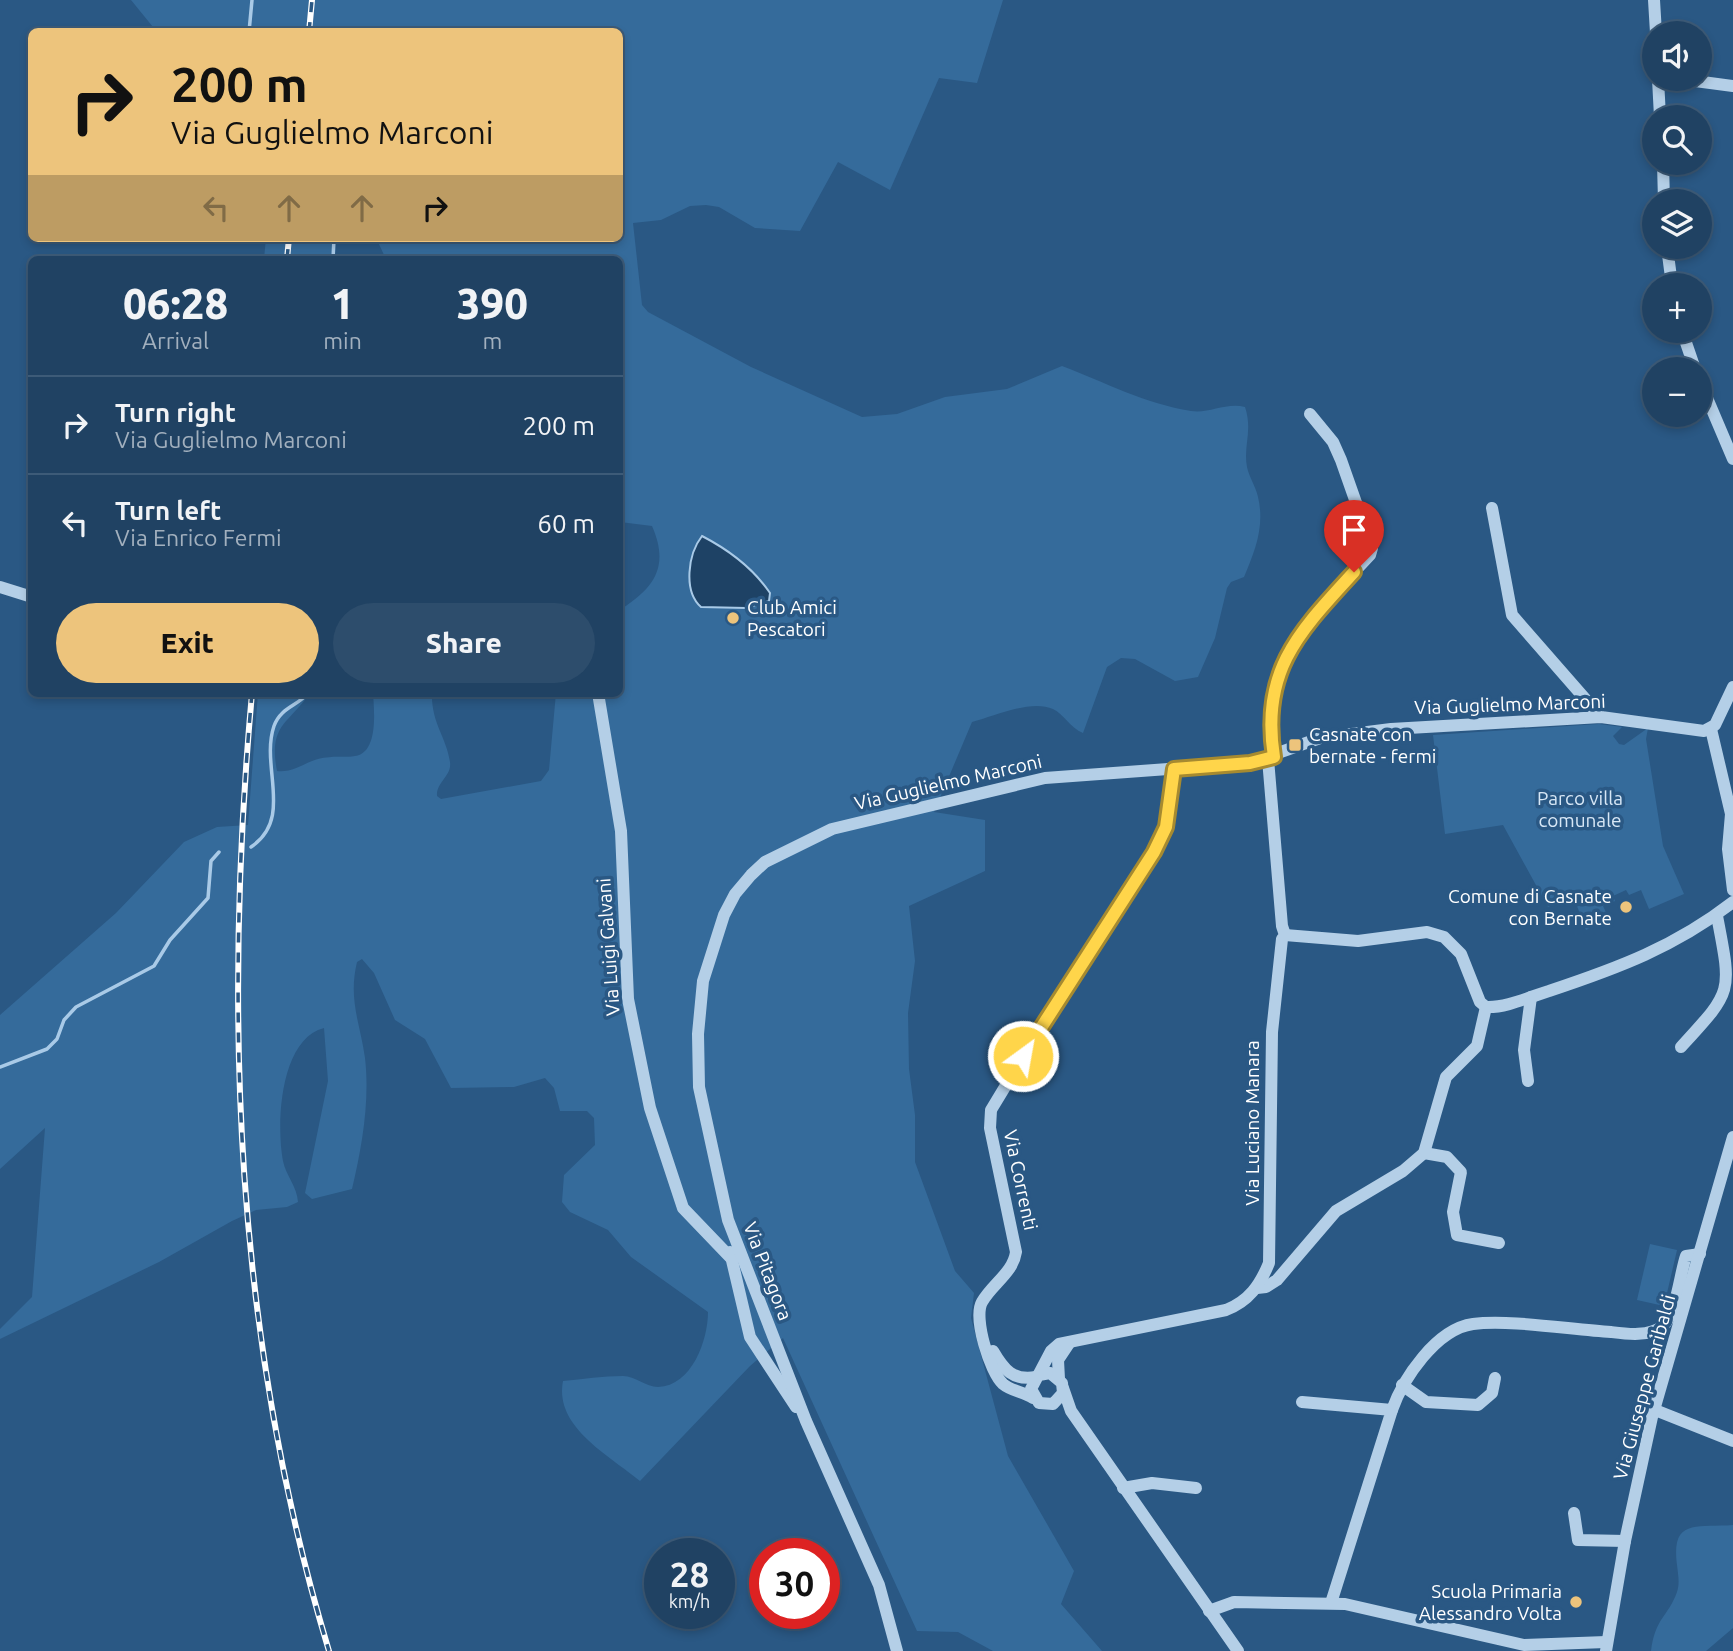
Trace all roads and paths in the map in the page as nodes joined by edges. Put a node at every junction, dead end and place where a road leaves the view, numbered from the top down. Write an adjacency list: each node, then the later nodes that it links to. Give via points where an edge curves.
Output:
1 (1654, 0): 2 (street)
2 (1655, 21)
3 (1712, 83): 4 (street)
4 (1733, 86)
5 (1712, 410): 7 (street)
6 (1310, 414): 16 (street, Via Luciano Manara, via 1342,460 1372,548 1307,623 1283,662 1271,722)
7 (1733, 459)
8 (1492, 508): 14 (street, via 1512,615)
9 (0, 587): 10 (street)
10 (28, 596)
11 (1733, 687): 13 (street)
12 (599, 697): 31 (street, Via Luigi Galvani, via 621,831 628,999 650,1108 683,1208)
13 (1727, 715): 15 (street)
14 (1601, 718): 15 (street, Via Guglielmo Marconi); 16 (street, Via Guglielmo Marconi, via 1352,732 1320,738)
15 (1711, 729): 18 (street, via 1731,814 1728,849)
16 (1271, 758): 17 (street, Via Guglielmo Marconi); 21 (street, Via Luciano Manara)
17 (1174, 769): 28 (street, Via Guglielmo Marconi, via 1045,778 832,829 807,838 751,875 735,894 716,935 703,981 698,1034 699,1087); 36 (street, Via Correnti, via 1166,827 1154,852 991,1110 990,1128 1016,1252 1013,1264 979,1309)
18 (1733, 890)
19 (1733, 902): 20 (street)
20 (1717, 916): 22 (street, via 1633,962); 24 (street, via 1728,996)
21 (1285, 935): 23 (street, via 1358,941 1427,932 1444,937 1461,954); 32 (street, Via Luciano Manara, via 1272,1032 1271,1249)
22 (1531, 997): 23 (street); 25 (street, via 1524,1050)
23 (1486, 1007): 27 (street, via 1477,1046 1446,1077)
24 (1681, 1047)
25 (1528, 1081)
26 (1733, 1137): 30 (street, Via Giuseppe Garibaldi)
27 (1424, 1153): 29 (street, via 1447,1157 1461,1172 1453,1212 1457,1236); 32 (street, via 1404,1171 1335,1211 1277,1280)
28 (728, 1220): 31 (street, Via Pitagora); 33 (street, Via Pitagora)
29 (1499, 1243)
30 (1700, 1254): 42 (street, via 1686,1256 1667,1321 1655,1330 1628,1334 1471,1324 1434,1347); 47 (street, Via Giuseppe Garibaldi)
31 (730, 1258): 34 (street, Via Pitagora)
32 (1257, 1288): 37 (street, via 1238,1306 1226,1310)
33 (765, 1320): 34 (street, via 751,1320); 35 (street, Via Pitagora)
34 (746, 1325): 38 (street, Via Pitagora)
35 (773, 1338): 38 (street, via 763,1349); 49 (street, Via Pitagora)
36 (986, 1342): 39 (street, Via Correnti, via 1010,1374); 43 (street, Via Correnti, via 1005,1386)
37 (1070, 1342): 39 (street, via 1051,1351); 41 (street, via 1058,1360)
38 (755, 1346): 49 (street, Via Pitagora)
39 (1038, 1376): 41 (street, via 1050,1373); 43 (street, via 1031,1389)
40 (1495, 1378): 42 (street, via 1492,1393 1478,1405 1426,1402)
41 (1061, 1383): 45 (street, via 1061,1398); 48 (street)
42 (1402, 1385): 46 (street)
43 (1033, 1398): 45 (street, via 1044,1405)
44 (1302, 1402): 46 (street)
45 (1053, 1404): 48 (street)
46 (1392, 1410): 55 (street)
47 (1655, 1410): 50 (street); 54 (street, Via Giuseppe Garibaldi)
48 (1071, 1411): 51 (street)
49 (806, 1421): 57 (street, Via Pitagora, via 879,1584)
50 (1733, 1441)
51 (1123, 1488): 52 (street, via 1152,1483); 56 (street)
52 (1196, 1488)
53 (1574, 1513): 54 (street, via 1578,1540)
54 (1625, 1541): 58 (street, Via Giuseppe Garibaldi)
55 (1331, 1603): 56 (street, via 1234,1602); 59 (street, via 1376,1609)
56 (1209, 1611): 62 (street)
57 (889, 1622): 60 (street, Via Pitagora); 61 (street, Via Pitagora)
58 (1606, 1646): 59 (street)
59 (1523, 1648)
60 (887, 1651)
61 (897, 1651)
62 (1238, 1651)

